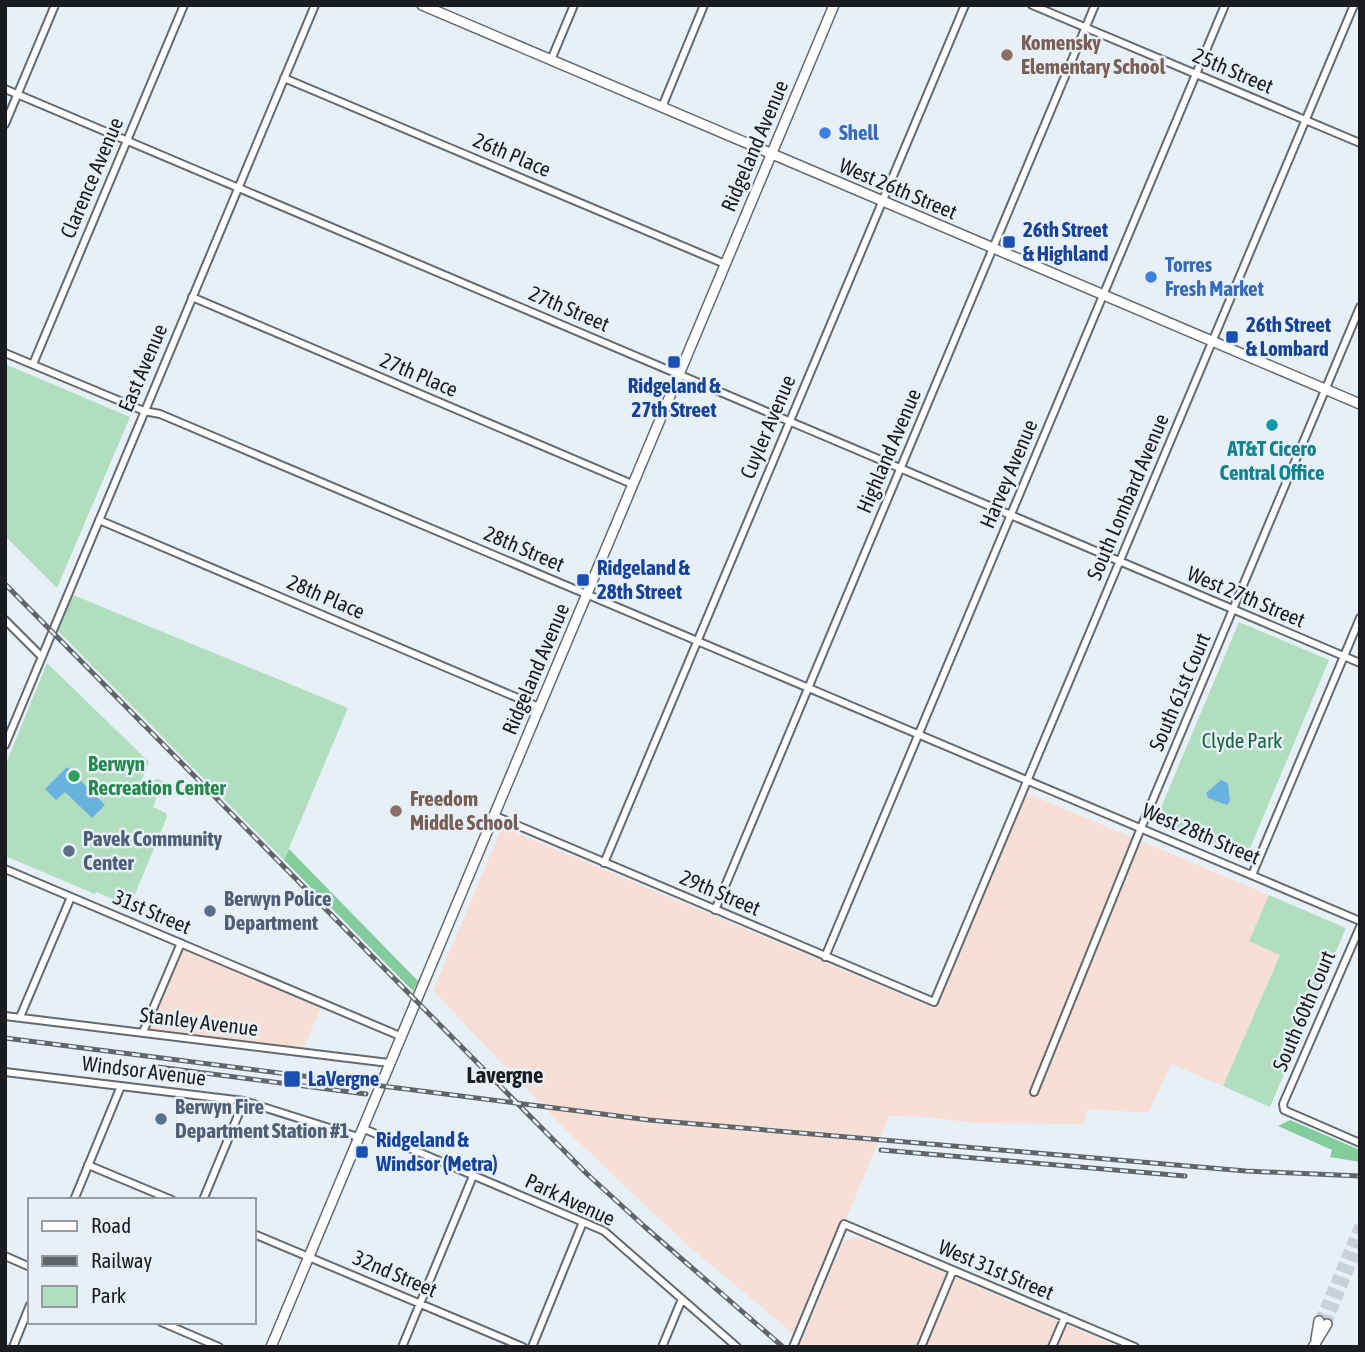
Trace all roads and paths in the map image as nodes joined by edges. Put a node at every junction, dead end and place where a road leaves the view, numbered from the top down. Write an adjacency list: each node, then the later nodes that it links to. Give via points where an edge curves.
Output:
1 (55, 5): 19 (street)
2 (184, 5): 23 (street, Clarence Avenue)
3 (315, 5): 17 (street, East Avenue)
4 (422, 5): 13 (street, West 26th Street)
5 (574, 5): 15 (street)
6 (704, 5): 20 (street)
7 (834, 5): 25 (street, Ridgeland Avenue)
8 (965, 5): 27 (street, Cuyler Avenue)
9 (1032, 5): 14 (street, 25th Street)
10 (1095, 5): 14 (street, Highland Avenue)
11 (1224, 5): 16 (street, Harvey Avenue)
12 (1354, 5): 21 (street, South Lombard Avenue)
13 (442, 9): 15 (street, West 26th Street)
14 (1085, 28): 16 (street, 25th Street); 28 (street, Highland Avenue)
15 (551, 60): 20 (street, West 26th Street)
16 (1195, 74): 21 (street, 25th Street); 30 (street, Harvey Avenue)
17 (284, 78): 26 (street, East Avenue); 29 (street, 26th Place)
18 (5, 89): 19 (street, 27th Street)
19 (18, 94): 22 (street); 23 (street, 27th Street)
20 (662, 107): 25 (street, West 26th Street)
21 (1305, 121): 24 (street, 25th Street); 33 (street, South Lombard Avenue)
22 (5, 124)
23 (127, 141): 26 (street, 27th Street); 35 (street, Clarence Avenue)
24 (1360, 144)
25 (772, 153): 27 (street, West 26th Street); 29 (street, Ridgeland Avenue)
26 (238, 187): 31 (street, East Avenue); 36 (street, 27th Street)
27 (882, 201): 28 (street, West 26th Street); 40 (street, Cuyler Avenue)
28 (993, 248): 30 (street, West 26th Street); 41 (street, Highland Avenue)
29 (725, 264): 36 (street, Ridgeland Avenue)
30 (1103, 295): 33 (street, West 26th Street); 43 (street, Harvey Avenue)
31 (192, 297): 39 (street, East Avenue); 42 (street, 27th Place)
32 (1360, 307): 37 (street, South 61st Court)
33 (1212, 341): 37 (street, West 26th Street); 45 (street, South Lombard Avenue)
34 (5, 352): 35 (street, 28th Street)
35 (33, 364): 39 (street, 28th Street)
36 (678, 375): 40 (street, 27th Street); 42 (street, Ridgeland Avenue)
37 (1325, 389): 38 (street, West 26th Street); 47 (street, South 61st Court)
38 (1360, 404)
39 (144, 411): 44 (street, East Avenue); 46 (street, 28th Street)
40 (789, 422): 41 (street, 27th Street); 50 (street, Cuyler Avenue)
41 (900, 469): 43 (street, 27th Street); 54 (street, Highland Avenue)
42 (632, 484): 46 (street, Ridgeland Avenue)
43 (1011, 516): 45 (street, 27th Street); 56 (street, Harvey Avenue)
44 (99, 520): 52 (street, East Avenue); 55 (street, 28th Place)
45 (1119, 562): 47 (street, West 27th Street); 58 (street, South Lombard Avenue)
46 (586, 594): 50 (street, 28th Street); 55 (street, Ridgeland Avenue)
47 (1234, 610): 51 (street, West 27th Street); 60 (street, South 61st Court)
48 (1360, 618): 51 (street)
49 (5, 620): 52 (street)
50 (697, 641): 54 (street, 28th Street); 61 (street, Cuyler Avenue)
51 (1344, 656): 53 (street, West 27th Street); 63 (street)
52 (42, 657): 57 (street, East Avenue)
53 (1360, 663)
54 (808, 688): 56 (street, 28th Street); 65 (street, Highland Avenue)
55 (539, 707): 59 (street, Ridgeland Avenue)
56 (919, 734): 58 (street, 28th Street); 69 (street, Harvey Avenue)
57 (5, 745)
58 (1028, 780): 60 (street, West 28th Street); 70 (street, South Lombard Avenue)
59 (493, 816): 61 (street, 29th Street); 74 (street, Ridgeland Avenue)
60 (1141, 828): 63 (street, West 28th Street); 78 (street, South 61st Court)
61 (604, 863): 65 (street, 29th Street)
62 (5, 869): 64 (street, 31st Street)
63 (1252, 875): 66 (street, West 28th Street)
64 (71, 897): 68 (street, 31st Street); 72 (street)
65 (715, 910): 69 (street, 29th Street)
66 (1360, 921)
67 (1360, 927): 81 (street, South 60th Court, via 1283,1104 1284,1110)
68 (181, 943): 73 (street); 74 (street, 31st Street)
69 (825, 957): 70 (street, 29th Street)
70 (934, 1002)
71 (5, 1016): 72 (street, Stanley Avenue)
72 (20, 1017): 73 (street, Stanley Avenue)
73 (143, 1032): 75 (street, Stanley Avenue)
74 (400, 1036): 75 (street, Ridgeland Avenue)
75 (389, 1063): 80 (street, Ridgeland Avenue)
76 (5, 1072): 77 (street, Windsor Avenue)
77 (121, 1086): 79 (street, Windsor Avenue); 82 (street)
78 (1034, 1092)
79 (244, 1101): 80 (street, Windsor Avenue); 86 (street)
80 (360, 1133): 83 (street, Park Avenue); 90 (street, Ridgeland Avenue)
81 (1360, 1143)
82 (88, 1164): 84 (street); 85 (street)
83 (473, 1175): 87 (street, Park Avenue); 94 (street)
84 (75, 1198)
85 (167, 1198)
86 (204, 1198)
87 (583, 1222): 93 (street, Park Avenue, via 604,1231); 105 (street)
88 (256, 1235): 90 (street, 32nd Street)
89 (5, 1256): 91 (street)
90 (308, 1257): 94 (street, 32nd Street); 102 (street, Ridgeland Avenue)
91 (28, 1266)
92 (953, 1270): 96 (street, West 31st Street); 108 (street, West 31st Street, via 844,1224); 109 (street)
93 (682, 1299): 106 (street); 107 (street, Park Avenue)
94 (420, 1304): 103 (street); 104 (street, 32nd Street)
95 (28, 1310): 100 (street)
96 (1065, 1318): 110 (street); 111 (street, West 31st Street)
97 (1323, 1322): 99 (street)
98 (166, 1324): 101 (street)
99 (1314, 1343)
100 (13, 1347)
101 (219, 1347)
102 (271, 1347)
103 (402, 1347)
104 (523, 1347)
105 (531, 1347)
106 (662, 1347)
107 (737, 1347)
108 (793, 1347)
109 (921, 1347)
110 (1052, 1347)
111 (1135, 1347)

